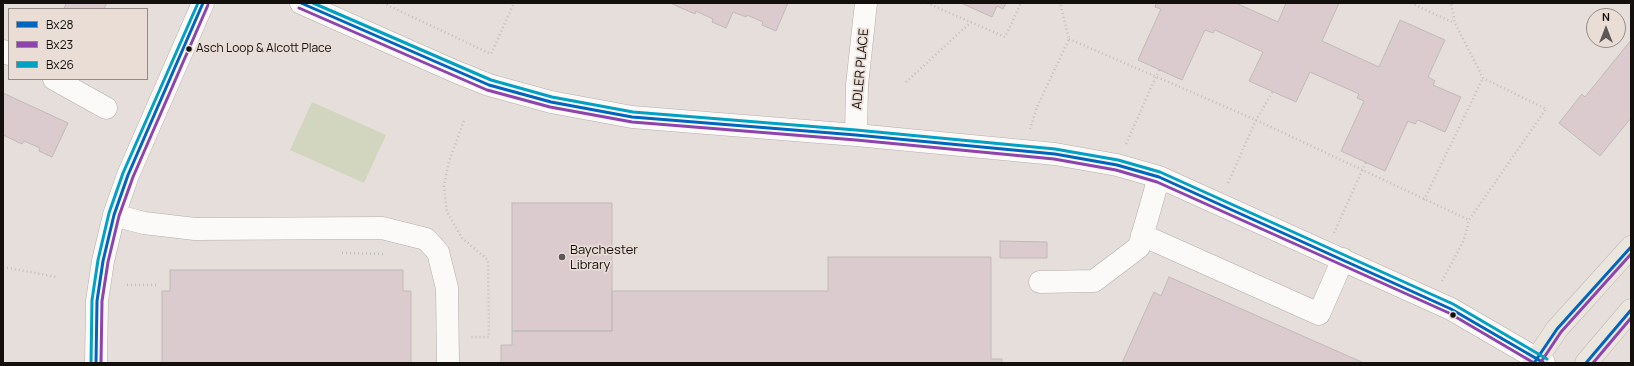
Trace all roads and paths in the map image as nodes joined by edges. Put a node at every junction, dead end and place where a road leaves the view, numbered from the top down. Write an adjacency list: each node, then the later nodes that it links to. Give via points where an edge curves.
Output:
1 (203, 3): 31 (street, via 128,175)
2 (301, 3): 23 (street, via 461,74 489,85 551,102 632,117)
3 (383, 3): 4 (path, via 491,54)
4 (514, 3)
5 (866, 3): 23 (street, ADLER PLACE, via 857,85)
6 (927, 3): 11 (path)
7 (1021, 3): 11 (path, via 1005,37)
8 (1060, 3): 13 (path)
9 (1411, 3): 12 (path)
10 (1451, 3): 12 (path)
11 (972, 22): 18 (path)
12 (1455, 23): 16 (path)
13 (1069, 39): 15 (path); 24 (path, via 1037,107)
14 (1159, 70): 15 (path)
15 (1156, 77): 21 (path); 26 (path)
16 (1483, 78): 29 (path); 32 (path, via 1546,109)
17 (56, 80): 20 (street)
18 (906, 82)
19 (1273, 91): 21 (path)
20 (106, 108)
21 (1256, 120): 27 (path); 30 (path)
22 (464, 121): 43 (path, via 449,161 444,186 447,212 462,238 488,260 489,337)
23 (856, 135): 24 (street)
24 (1024, 151): 26 (street)
25 (1366, 162): 27 (path)
26 (1117, 165): 28 (street)
27 (1362, 170): 29 (path); 35 (path)
28 (1159, 177): 30 (street); 33 (street)
29 (1424, 200): 32 (path)
30 (1219, 203): 35 (street)
31 (114, 215): 43 (street, via 144,224 194,229 382,228 426,239 438,252 447,288); 45 (street, via 103,261 98,301)
32 (1469, 220): 41 (path, via 1464,240)
33 (1142, 235): 35 (street, via 1319,314); 38 (street, via 1139,247 1094,281)
34 (1631, 246): 44 (main road, via 1557,329)
35 (1334, 255): 41 (street)
36 (3, 267): 37 (path)
37 (57, 277)
38 (1040, 282)
39 (127, 285): 40 (path)
40 (159, 285)
41 (1432, 300): 44 (street)
42 (1631, 310): 47 (main road)
43 (448, 336): 46 (street)
44 (1538, 362)
45 (96, 363)
46 (448, 363)
47 (1586, 363)

